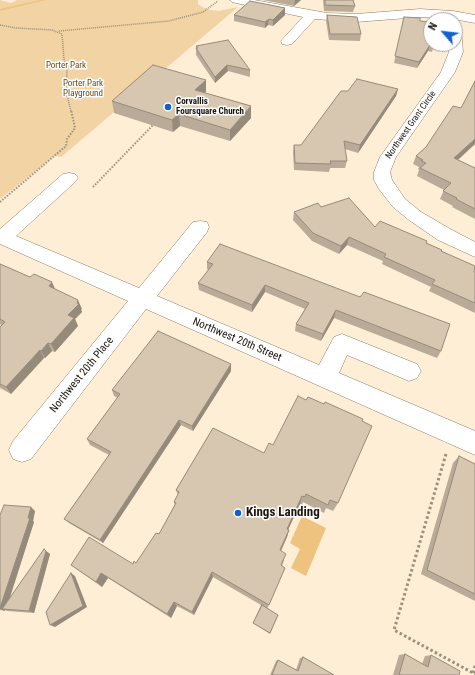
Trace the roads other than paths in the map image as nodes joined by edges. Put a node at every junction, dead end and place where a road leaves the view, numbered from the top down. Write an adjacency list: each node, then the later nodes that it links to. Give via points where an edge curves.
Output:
1 (236, 0): 3 (street)
2 (441, 12): 3 (street, via 435,8 356,18)
3 (312, 16): 6 (street)
4 (475, 19): 5 (street)
5 (463, 20)
6 (287, 41)
7 (456, 52): 11 (street, Northwest Grant Circle, via 448,72 388,157 382,172 383,180 399,203 445,235)
8 (69, 178): 10 (street)
9 (200, 227): 12 (street, Northwest 20th Place)
10 (1, 236): 12 (street, Northwest 20th Street)
11 (475, 250)
12 (143, 299): 14 (street, Northwest 20th Street); 16 (street, Northwest 20th Place)
13 (409, 371): 14 (street, via 342,343)
14 (325, 377): 15 (street, Northwest 20th Street)
15 (475, 443)
16 (22, 450)

